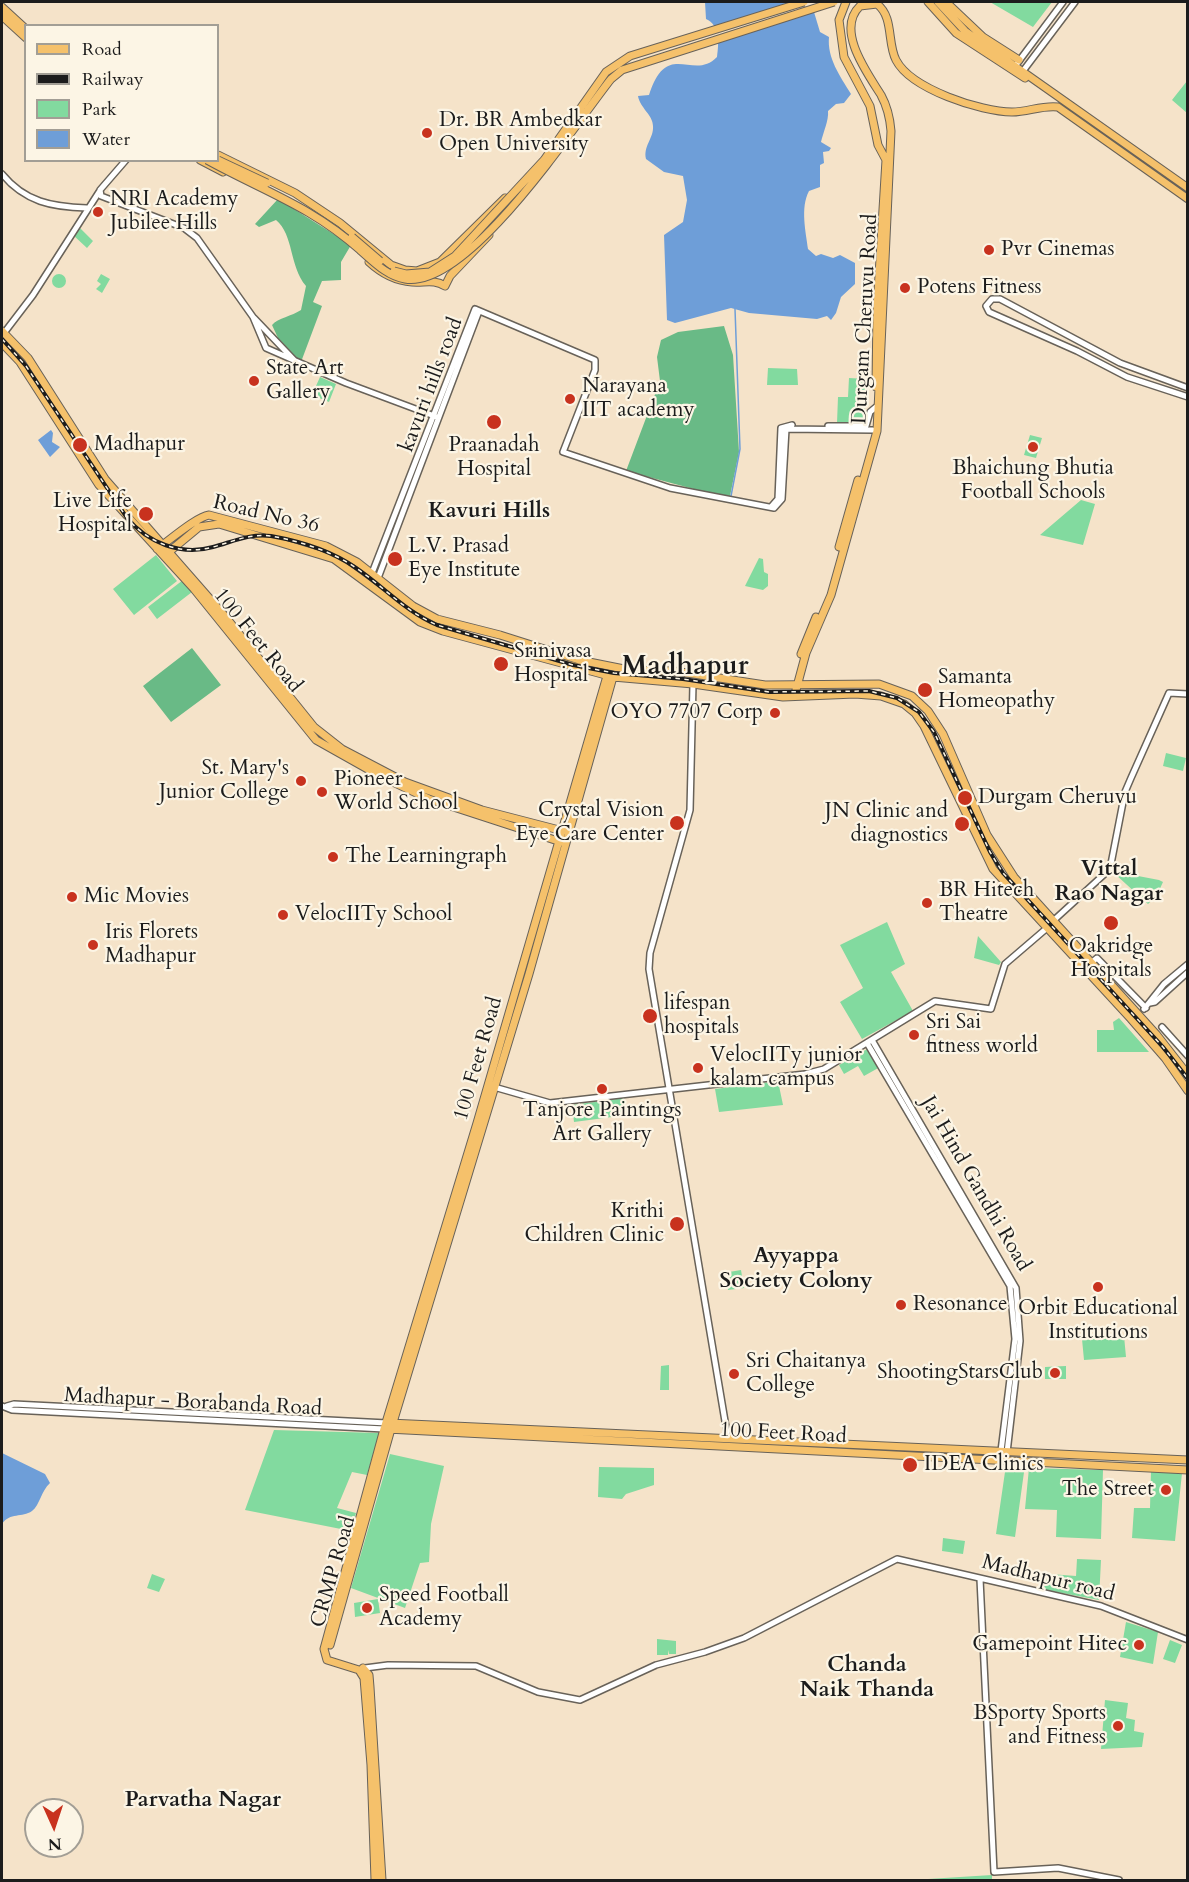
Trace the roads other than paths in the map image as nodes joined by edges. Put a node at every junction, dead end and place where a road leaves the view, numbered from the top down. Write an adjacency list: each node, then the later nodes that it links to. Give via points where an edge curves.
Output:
1 (804, 2): 27 (main road, bridge, via 616,63 544,160)
2 (834, 2): 28 (main road, bridge, via 622,70 611,78)
3 (846, 2): 41 (main road, Durgam Cheruvu Road, via 839,20 843,57 870,106 885,160)
4 (928, 2): 17 (main road, via 956,33 1042,90)
5 (938, 2): 15 (main road, via 965,31)
6 (946, 2): 15 (main road)
7 (1063, 2): 15 (street)
8 (1075, 2): 16 (street)
9 (865, 3): 10 (main road, Durgam Cheruvu Road); 43 (main road, Durgam Cheruvu Road, via 853,15 855,47 888,111 891,140)
10 (877, 3): 17 (main road, via 886,16 896,60 923,83 960,101 989,109 1014,112)
11 (2, 8): 13 (main road)
12 (2, 18): 14 (main road)
13 (24, 29)
14 (24, 38)
15 (1017, 63): 16 (main road)
16 (1023, 71): 25 (main road)
17 (1058, 107): 29 (main road)
18 (124, 162): 26 (street)
19 (218, 162): 32 (main road, via 326,226 393,279 432,281 445,286)
20 (219, 162): 27 (main road, bridge, via 290,194 332,221 386,266 406,274 430,273 442,267)
21 (219, 162): 28 (main road, bridge, via 333,227 384,270 406,280 431,278 450,267)
22 (219, 162): 31 (main road, via 317,207 391,265 405,270)
23 (2, 174): 30 (street, via 41,204)
24 (1188, 176): 25 (street)
25 (1185, 186)
26 (99, 192): 30 (street); 33 (street, via 106,200 190,232)
27 (512, 194): 31 (main road, via 440,262)
28 (521, 197): 32 (main road, via 519,204)
29 (1188, 199)
30 (87, 208): 34 (street, via 33,295)
31 (423, 269): 32 (main road)
32 (447, 282)
33 (253, 317): 38 (street); 38 (street, via 266,348)
34 (3, 332): 46 (main road, via 28,358 105,479)
35 (2, 343): 46 (main road, via 20,362 99,485)
36 (1082, 344): 37 (street); 37 (street, via 1000,299 988,302 989,312); 39 (street, via 1139,372)
37 (1077, 351): 40 (street, via 1127,377)
38 (296, 362): 42 (street)
39 (1188, 387)
40 (1188, 398)
41 (876, 407): 43 (main road, Durgam Cheruvu Road); 44 (street, via 866,426 781,428 778,499)
42 (434, 416): 44 (street, kavuri hills road, via 477,310 596,360 563,452 650,482); 49 (street, kavuri hills road)
43 (875, 429): 44 (street, via 786,429 782,499); 52 (main road, Durgam Cheruvu Road, via 829,595 808,633)
44 (769, 508)
45 (315, 542): 46 (main road, Road No 36, via 209,515 194,521); 47 (main road); 49 (main road, Road No 36, via 341,553)
46 (160, 547): 48 (main road, 100 Feet Road)
47 (311, 551): 48 (main road, Road No 36, via 210,523 199,527); 50 (main road, Road No 36, via 334,559 420,622)
48 (166, 554): 54 (main road, 100 Feet Road, via 224,615)
49 (375, 576): 52 (main road, Road No 36, via 437,619 579,660 629,670 674,671)
50 (610, 676): 51 (main road, Road No 36); 56 (main road)
51 (693, 684): 55 (main road, Road No 36); 75 (street, via 690,810 649,961)
52 (794, 686): 55 (main road, Durgam Cheruvu Road); 58 (main road, Road No 36, via 879,684 906,693 922,704 943,734 997,854)
53 (1188, 694): 58 (street, via 1169,693 1125,792 1110,870)
54 (285, 696): 56 (main road, 100 Feet Road, via 342,749 405,782 482,810); 57 (main road, 100 Feet Road, via 316,740 380,776 429,799)
55 (794, 697): 59 (main road, Road No 36, via 874,694 901,702 915,713 993,868)
56 (565, 831): 57 (main road, 100 Feet Road)
57 (562, 842): 74 (main road, 100 Feet Road); 78 (main road, 100 Feet Road)
58 (1053, 921): 60 (main road, Road No 36)
59 (1047, 928): 68 (street, via 1005,964 991,1009 935,1001); 69 (main road, Road No 36)
60 (1094, 960): 63 (street); 64 (main road, Road No 36)
61 (1188, 964): 65 (street, via 1158,991)
62 (1188, 972): 65 (street)
63 (1128, 989): 64 (main road); 65 (street)
64 (1121, 996): 66 (main road, Road No 36)
65 (1148, 1006): 66 (street)
66 (1138, 1014): 69 (main road, Road No 36)
67 (1162, 1027): 70 (street)
68 (869, 1042): 75 (street, via 824,1069 805,1074); 81 (street, Jai Hind Gandhi Road, via 1010,1286 1015,1339)
69 (1168, 1055): 71 (main road); 72 (main road)
70 (1188, 1056)
71 (1181, 1064): 72 (main road); 73 (main road)
72 (1173, 1069): 76 (main road)
73 (1188, 1075)
74 (494, 1087): 75 (street, via 550,1103); 78 (main road, 100 Feet Road)
75 (669, 1090): 80 (street)
76 (1188, 1091)
77 (7, 1405): 78 (street, Madhapur - Borabanda Road, via 12,1410 112,1416)
78 (389, 1426): 79 (main road, 100 Feet Road); 91 (main road, CRMP Road, via 329,1650 332,1658); 92 (main road, CRMP Road, via 324,1652 327,1660 359,1670 364,1678)
79 (632, 1438): 80 (main road, 100 Feet Road); 84 (main road, 100 Feet Road)
80 (728, 1439): 81 (main road, 100 Feet Road)
81 (1004, 1451): 82 (main road, 100 Feet Road); 84 (street, Jai Hind Gandhi Road)
82 (1063, 1454): 83 (main road, 100 Feet Road); 85 (main road)
83 (1188, 1460)
84 (1006, 1461): 85 (main road, 100 Feet Road)
85 (1062, 1464): 87 (main road, 100 Feet Road)
86 (1188, 1465): 87 (main road)
87 (1137, 1467): 88 (main road, 100 Feet Road)
88 (1188, 1470)
89 (980, 1579): 90 (street, Madhapur road, via 1101,1606); 91 (street, Madhapur road, via 897,1559 744,1638 656,1665 580,1700 538,1692 476,1666); 94 (street, via 994,1872 1058,1869)
90 (1188, 1640)
91 (365, 1668): 93 (main road, via 370,1687)
92 (375, 1881)
93 (382, 1881)
94 (1119, 1881)

